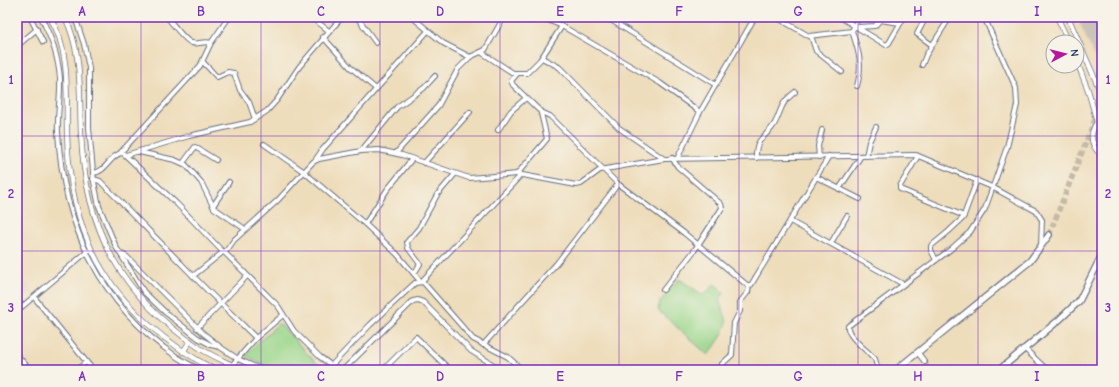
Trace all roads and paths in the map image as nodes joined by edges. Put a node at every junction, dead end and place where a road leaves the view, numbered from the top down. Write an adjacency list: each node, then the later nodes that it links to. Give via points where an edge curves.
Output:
1 (30, 17): 29 (street)
2 (42, 17): 109 (street, via 54,44 60,78 58,132 66,197)
3 (50, 17): 107 (street, via 56,28 67,78 69,171 80,218)
4 (65, 17): 131 (street, via 78,56 83,162 94,216 112,258 132,286 162,319)
5 (75, 17): 87 (street, via 89,68)
6 (167, 17): 37 (street, via 189,42)
7 (229, 17): 37 (street)
8 (311, 17): 30 (street)
9 (342, 17): 30 (street)
10 (357, 17): 38 (street)
11 (412, 17): 32 (street)
12 (504, 17): 41 (street, via 487,48)
13 (541, 17): 27 (street)
14 (606, 17): 50 (street)
15 (755, 17): 50 (street)
16 (776, 17): 34 (street)
17 (840, 17): 28 (street)
18 (859, 17): 28 (street)
19 (904, 17): 26 (street)
20 (926, 17): 39 (street, via 917,34)
21 (950, 17): 39 (street)
22 (984, 17): 95 (street, via 1017,94 1016,113 1007,147)
23 (1057, 17): 33 (street)
24 (1068, 17): 54 (street)
25 (881, 18): 26 (street); 28 (street, via 873,27)
26 (900, 23): 28 (street, via 886,45)
27 (562, 26): 43 (street); 58 (street, via 660,83)
28 (856, 27): 31 (street)
29 (37, 29): 36 (street); 40 (street)
30 (329, 31): 35 (street)
31 (852, 31): 34 (street); 51 (street, via 859,51 861,69)
32 (427, 32): 42 (street); 52 (street)
33 (1065, 34)
34 (811, 36): 46 (street, via 817,52)
35 (324, 38): 52 (street, via 350,67); 60 (street, via 299,67 277,100)
36 (43, 42)
37 (211, 43): 44 (street)
38 (376, 43)
39 (932, 45): 45 (street)
40 (17, 46)
41 (482, 52): 42 (street); 47 (street)
42 (470, 57): 69 (street, via 456,72 438,106)
43 (542, 58): 47 (street, via 527,73); 80 (street, via 559,67 622,131)
44 (203, 62): 60 (street, via 217,76 228,72 234,73 240,90 250,102); 68 (street)
45 (922, 65)
46 (842, 72)
47 (517, 74): 55 (street, via 511,83)
48 (1082, 74): 61 (street)
49 (434, 76): 67 (street, via 424,88 397,107)
50 (716, 85): 58 (street)
51 (857, 86)
52 (375, 88): 82 (street)
53 (795, 92): 79 (street, via 783,102 774,124 760,138)
54 (1102, 95)
55 (526, 98): 57 (street); 63 (street, via 511,111)
56 (470, 112): 84 (street)
57 (541, 112): 85 (street, via 550,116); 89 (street, via 547,139)
58 (700, 112): 75 (street)
59 (1102, 118): 61 (street)
60 (255, 119): 66 (street)
61 (1097, 122): 71 (street, via 1091,135 1092,143)
62 (876, 127): 73 (street)
63 (498, 130)
64 (822, 130): 76 (street, via 818,146)
65 (264, 144): 86 (street)
66 (137, 151): 70 (street); 83 (street)
67 (361, 151): 69 (street); 82 (street)
68 (121, 152): 70 (street); 87 (street, via 101,171)
69 (396, 153): 77 (street)
70 (126, 155): 110 (street)
71 (1102, 155)
72 (829, 156): 73 (street); 76 (street); 90 (street)
73 (863, 156): 74 (street); 96 (street)
74 (918, 156): 92 (street); 100 (street, via 900,189)
75 (678, 157): 78 (street); 79 (street)
76 (819, 157): 79 (street)
77 (412, 158): 84 (street); 102 (street)
78 (672, 158): 80 (street); 106 (street, via 678,167 722,206 722,210)
79 (756, 158)
80 (664, 159): 85 (street)
81 (216, 160): 83 (street, via 195,147)
82 (316, 160): 86 (street)
83 (183, 163): 98 (street, via 201,182)
84 (424, 163): 88 (street)
85 (604, 169): 89 (street, via 578,185); 94 (street)
86 (304, 171): 102 (street); 103 (street, via 274,205)
87 (93, 173): 91 (street)
88 (455, 174): 89 (street, via 472,178); 114 (street, via 437,195 419,228 407,242 408,248 420,264)
89 (519, 175): 117 (street)
90 (816, 177): 96 (street); 101 (street)
91 (93, 179): 111 (street, via 99,206); 115 (street, via 100,181)
92 (977, 180): 95 (street); 100 (street)
93 (230, 182): 98 (street)
94 (618, 184): 106 (street); 132 (street, via 557,263)
95 (992, 187): 108 (street, via 1040,215); 113 (street, via 983,212 970,232)
96 (840, 189): 97 (street)
97 (860, 199)
98 (213, 206): 103 (street)
99 (847, 216): 105 (street)
100 (964, 216): 113 (street, via 931,246)
101 (790, 221): 105 (street); 119 (street)
102 (365, 224): 114 (street)
103 (244, 229): 110 (street, via 229,249)
104 (1049, 235): 108 (main road)
105 (831, 243): 118 (street)
106 (698, 245): 119 (street); 120 (street)
107 (91, 247): 109 (street); 121 (street, via 105,276)
108 (1040, 249): 136 (main road, via 1017,273)
109 (86, 252): 122 (street); 123 (street, via 96,272)
110 (223, 252): 115 (street); 116 (street)
111 (120, 254): 127 (street, via 126,256); 129 (street, via 144,292)
112 (1102, 255): 134 (main road, via 1079,301)
113 (936, 260): 118 (street)
114 (414, 274): 117 (street)
115 (193, 276): 124 (street)
116 (247, 276): 124 (street); 126 (street, via 278,306)
117 (420, 282): 132 (street, via 473,339); 142 (street, via 415,283 370,325)
118 (903, 284): 157 (street, via 848,326 849,332 864,351 875,359)
119 (749, 285): 156 (street, via 734,322 732,355 722,364)
120 (663, 290)
121 (119, 295): 123 (street); 135 (street, via 166,341)
122 (34, 297): 125 (street); 139 (street)
123 (115, 298): 146 (street, via 137,324 156,341)
124 (221, 303): 127 (street); 130 (street)
125 (17, 311)
126 (283, 315): 130 (street); 142 (street, via 294,331)
127 (197, 328): 128 (street)
128 (203, 333): 129 (street); 133 (street)
129 (198, 338): 131 (street); 133 (street)
130 (256, 338): 138 (street)
131 (192, 342): 135 (street); 141 (street)
132 (483, 345): 155 (street, via 508,356)
133 (220, 347): 138 (street)
134 (1024, 348): 159 (main road); 160 (street)
135 (183, 352): 147 (street)
136 (918, 353): 140 (street); 158 (main road)
137 (18, 357): 143 (street)
138 (238, 358): 141 (street); 149 (street)
139 (86, 362): 144 (street); 145 (street)
140 (925, 362)
141 (232, 365): 148 (street)
142 (331, 366): 150 (street)
143 (30, 370)
144 (77, 370)
145 (93, 370)
146 (200, 370)
147 (215, 370)
148 (242, 370)
149 (262, 370)
150 (327, 370)
151 (343, 370): 154 (street, via 415,300 423,302 471,351)
152 (383, 370): 153 (street, via 416,337)
153 (450, 370)
154 (502, 370)
155 (522, 370)
156 (720, 370)
157 (878, 370)
158 (896, 370)
159 (998, 370)
160 (1047, 370)

